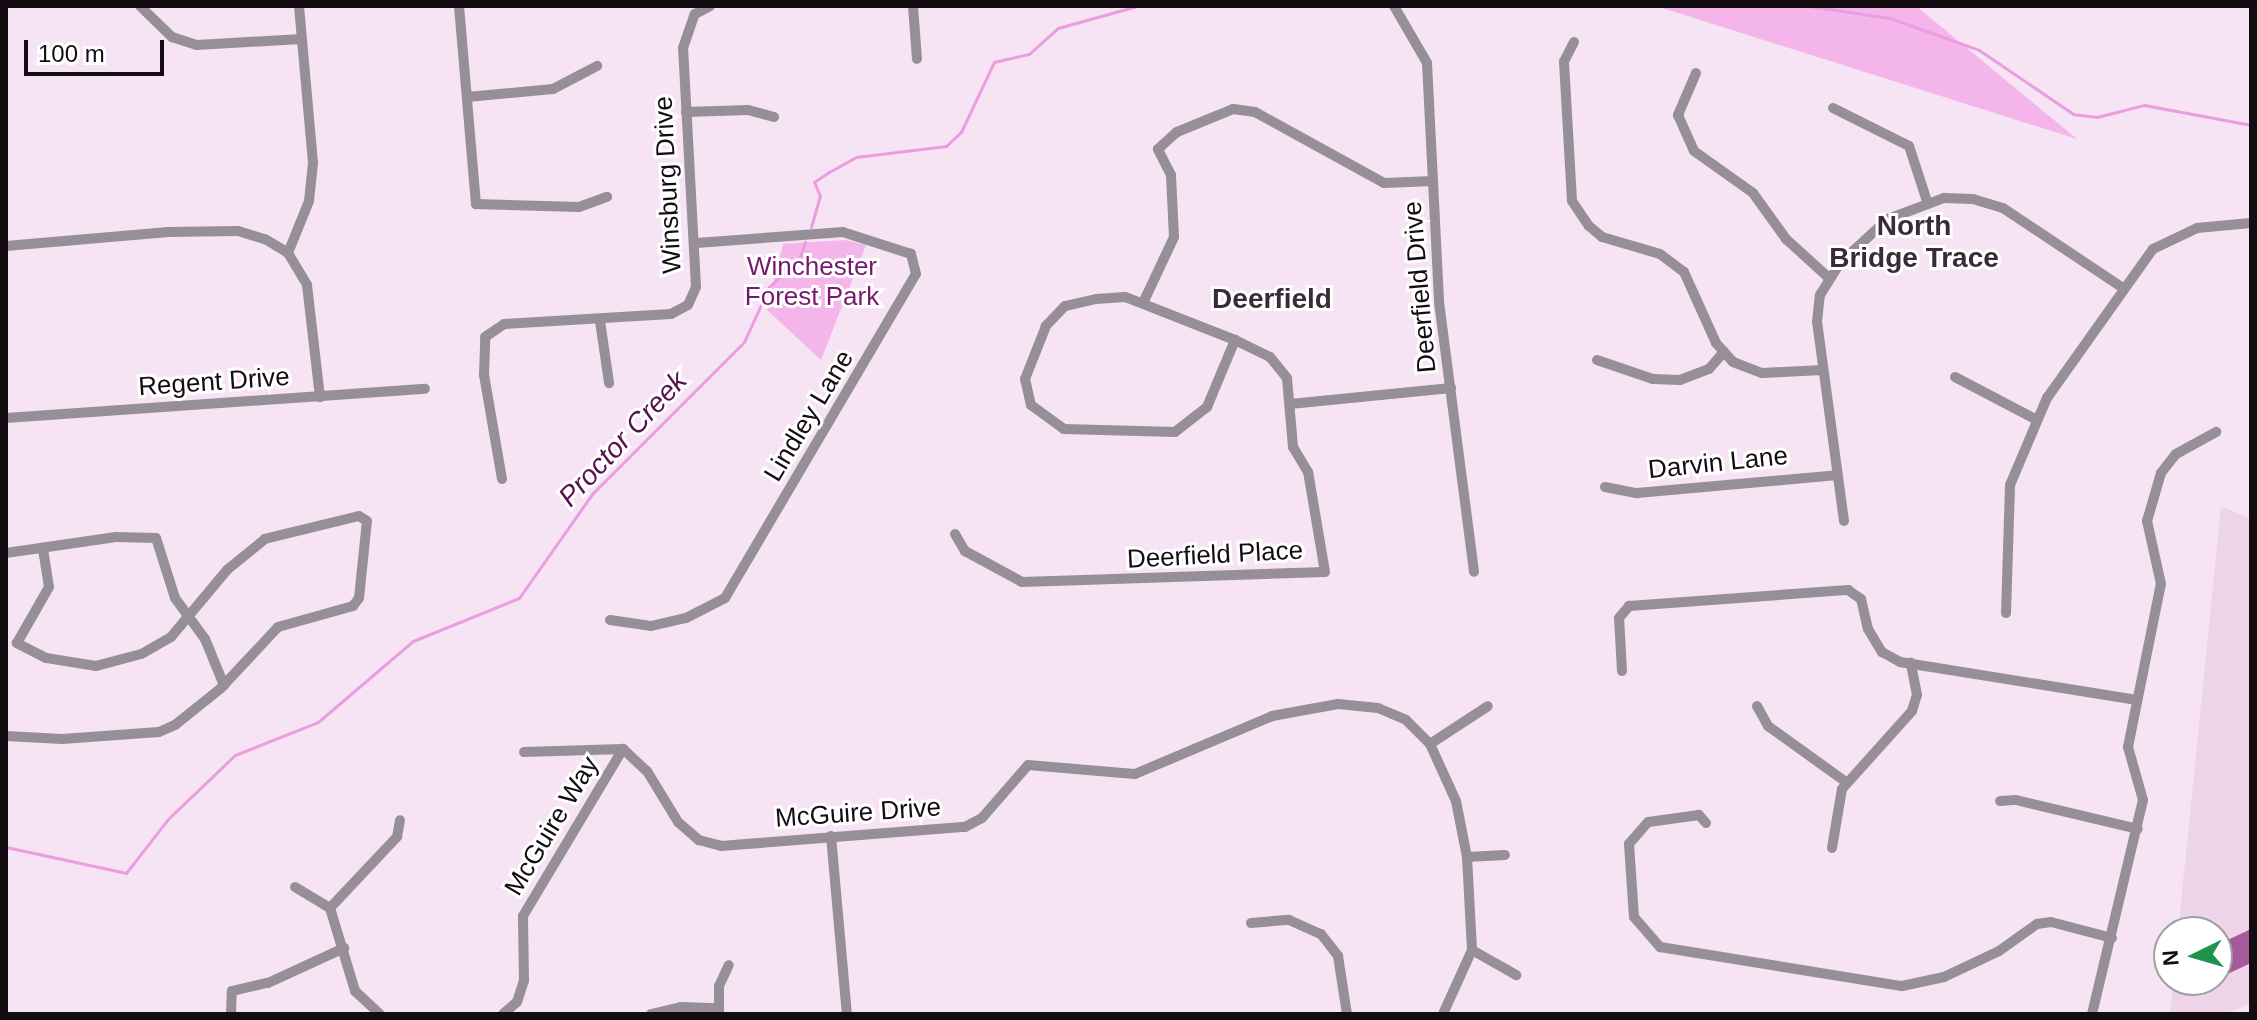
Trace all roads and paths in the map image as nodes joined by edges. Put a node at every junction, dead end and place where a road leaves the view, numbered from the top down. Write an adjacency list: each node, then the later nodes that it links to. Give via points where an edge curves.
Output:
1 (140, 6): 7 (street, via 172,37 197,45)
2 (299, 6): 7 (street)
3 (459, 6): 12 (street)
4 (710, 6): 14 (street, Winsburg Drive, via 695,14 683,48)
5 (913, 6): 9 (street)
6 (1394, 6): 16 (street, Deerfield Drive, via 1427,63)
7 (302, 39): 22 (street, via 312,184)
8 (1574, 42): 28 (street, via 1564,62 1572,201 1602,237 1660,254 1684,272)
9 (917, 59)
10 (597, 66): 12 (street, via 553,89)
11 (1696, 73): 23 (street, via 1678,115 1694,151 1753,193 1786,239)
12 (467, 97): 17 (street, via 476,204 579,207)
13 (1833, 108): 18 (street, via 1909,146)
14 (686, 112): 15 (street, via 748,110); 20 (street, Winsburg Drive)
15 (774, 117)
16 (1433, 181): 25 (street, via 1384,183 1255,112 1233,109 1177,132 1158,149 1171,175 1174,237); 33 (street, Deerfield Drive)
17 (607, 197)
18 (1928, 204): 23 (street, via 1888,219); 24 (street, via 1973,199 2003,208)
19 (2251, 223): 24 (street, via 2219,223 2169,239 2134,268)
20 (696, 243): 26 (street, Winsburg Drive, via 696,287 688,305 643,320); 50 (street, Lindley Lane, via 843,232 911,254 916,274 725,598 686,618 651,626)
21 (6, 246): 22 (street, via 238,231)
22 (288, 253): 35 (street, via 307,285)
23 (1829, 278): 30 (street, via 1817,322)
24 (2123, 288): 38 (street)
25 (1143, 303): 27 (street, Deerfield Place); 27 (street, Deerfield Place, via 1125,297 1065,306 1046,326 1025,379 1031,405 1047,422 1093,433 1175,432 1207,407)
26 (600, 321): 32 (street); 41 (street, Winsburg Drive, via 504,324 485,337 484,375)
27 (1235, 340): 36 (street, Deerfield Place, via 1281,368)
28 (1724, 352): 29 (street, via 1709,369 1680,380 1653,379); 30 (street, via 1762,373)
29 (1597, 360)
30 (1823, 370): 40 (street)
31 (1955, 377): 38 (street)
32 (609, 383)
33 (1451, 388): 36 (street); 47 (street, Deerfield Drive)
34 (425, 389): 35 (street, Regent Drive)
35 (320, 397): 37 (street, Regent Drive)
36 (1290, 404): 44 (street, Deerfield Place, via 1293,447 1308,472 1325,572 1022,582 965,551)
37 (6, 418)
38 (2035, 419): 48 (street, via 2010,485)
39 (2216, 432): 54 (street, via 2176,454 2153,496 2147,521 2161,584)
40 (1837, 475): 42 (street, Darvin Lane, via 1637,493); 43 (street)
41 (502, 479)
42 (1605, 487)
43 (1844, 521)
44 (955, 534)
45 (43, 550): 46 (street); 49 (street, via 68,542 156,538 175,598); 49 (street, via 49,587 16,639 30,653 80,665 115,663 154,648)
46 (6, 553)
47 (1474, 572)
48 (2006, 613)
49 (189, 616): 53 (street); 53 (street, via 265,539 359,516 367,521 359,598 353,606 278,627)
50 (610, 620)
51 (1911, 663): 52 (street, via 1882,652 1856,593 1811,591 1629,606 1619,618); 54 (street); 61 (street, via 1917,695 1912,711)
52 (1622, 671)
53 (224, 685): 57 (street, via 159,732)
54 (2137, 700): 65 (street, via 2128,747 2143,800)
55 (1488, 706): 58 (street)
56 (1757, 706): 61 (street, via 1768,726)
57 (6, 736)
58 (1430, 744): 66 (street, McGuire Drive, via 1406,720 1378,708 1338,704 1272,716 1135,774 1028,765 965,827); 69 (street, McGuire Drive, via 1456,801)
59 (623, 749): 60 (street); 66 (street, McGuire Drive, via 699,840 721,846); 81 (street, McGuire Way, via 523,916 524,981 517,1002)
60 (524, 752)
61 (1846, 782): 67 (street)
62 (2000, 801): 65 (street, via 2016,800)
63 (400, 820): 71 (street, via 397,837)
64 (1706, 823): 73 (street, via 1699,815 1648,822 1629,844 1634,917 1660,947 1902,986 1958,970 2037,924 2051,922)
65 (2138, 829): 73 (street)
66 (831, 836): 83 (street)
67 (1832, 848)
68 (1505, 855): 69 (street)
69 (1467, 857): 75 (street, McGuire Drive)
70 (295, 887): 71 (street)
71 (330, 908): 74 (street)
72 (1251, 923): 84 (street, via 1289,920 1321,934 1338,956)
73 (2112, 938): 86 (street)
74 (344, 948): 79 (street, via 268,983 232,991); 80 (street, via 355,991)
75 (1472, 950): 77 (street); 85 (street, McGuire Drive)
76 (729, 965): 78 (street)
77 (1516, 975)
78 (719, 1011): 82 (street)
79 (231, 1014)
80 (380, 1014)
81 (503, 1014)
82 (651, 1014)
83 (847, 1014)
84 (1347, 1014)
85 (1443, 1014)
86 (2092, 1014)

